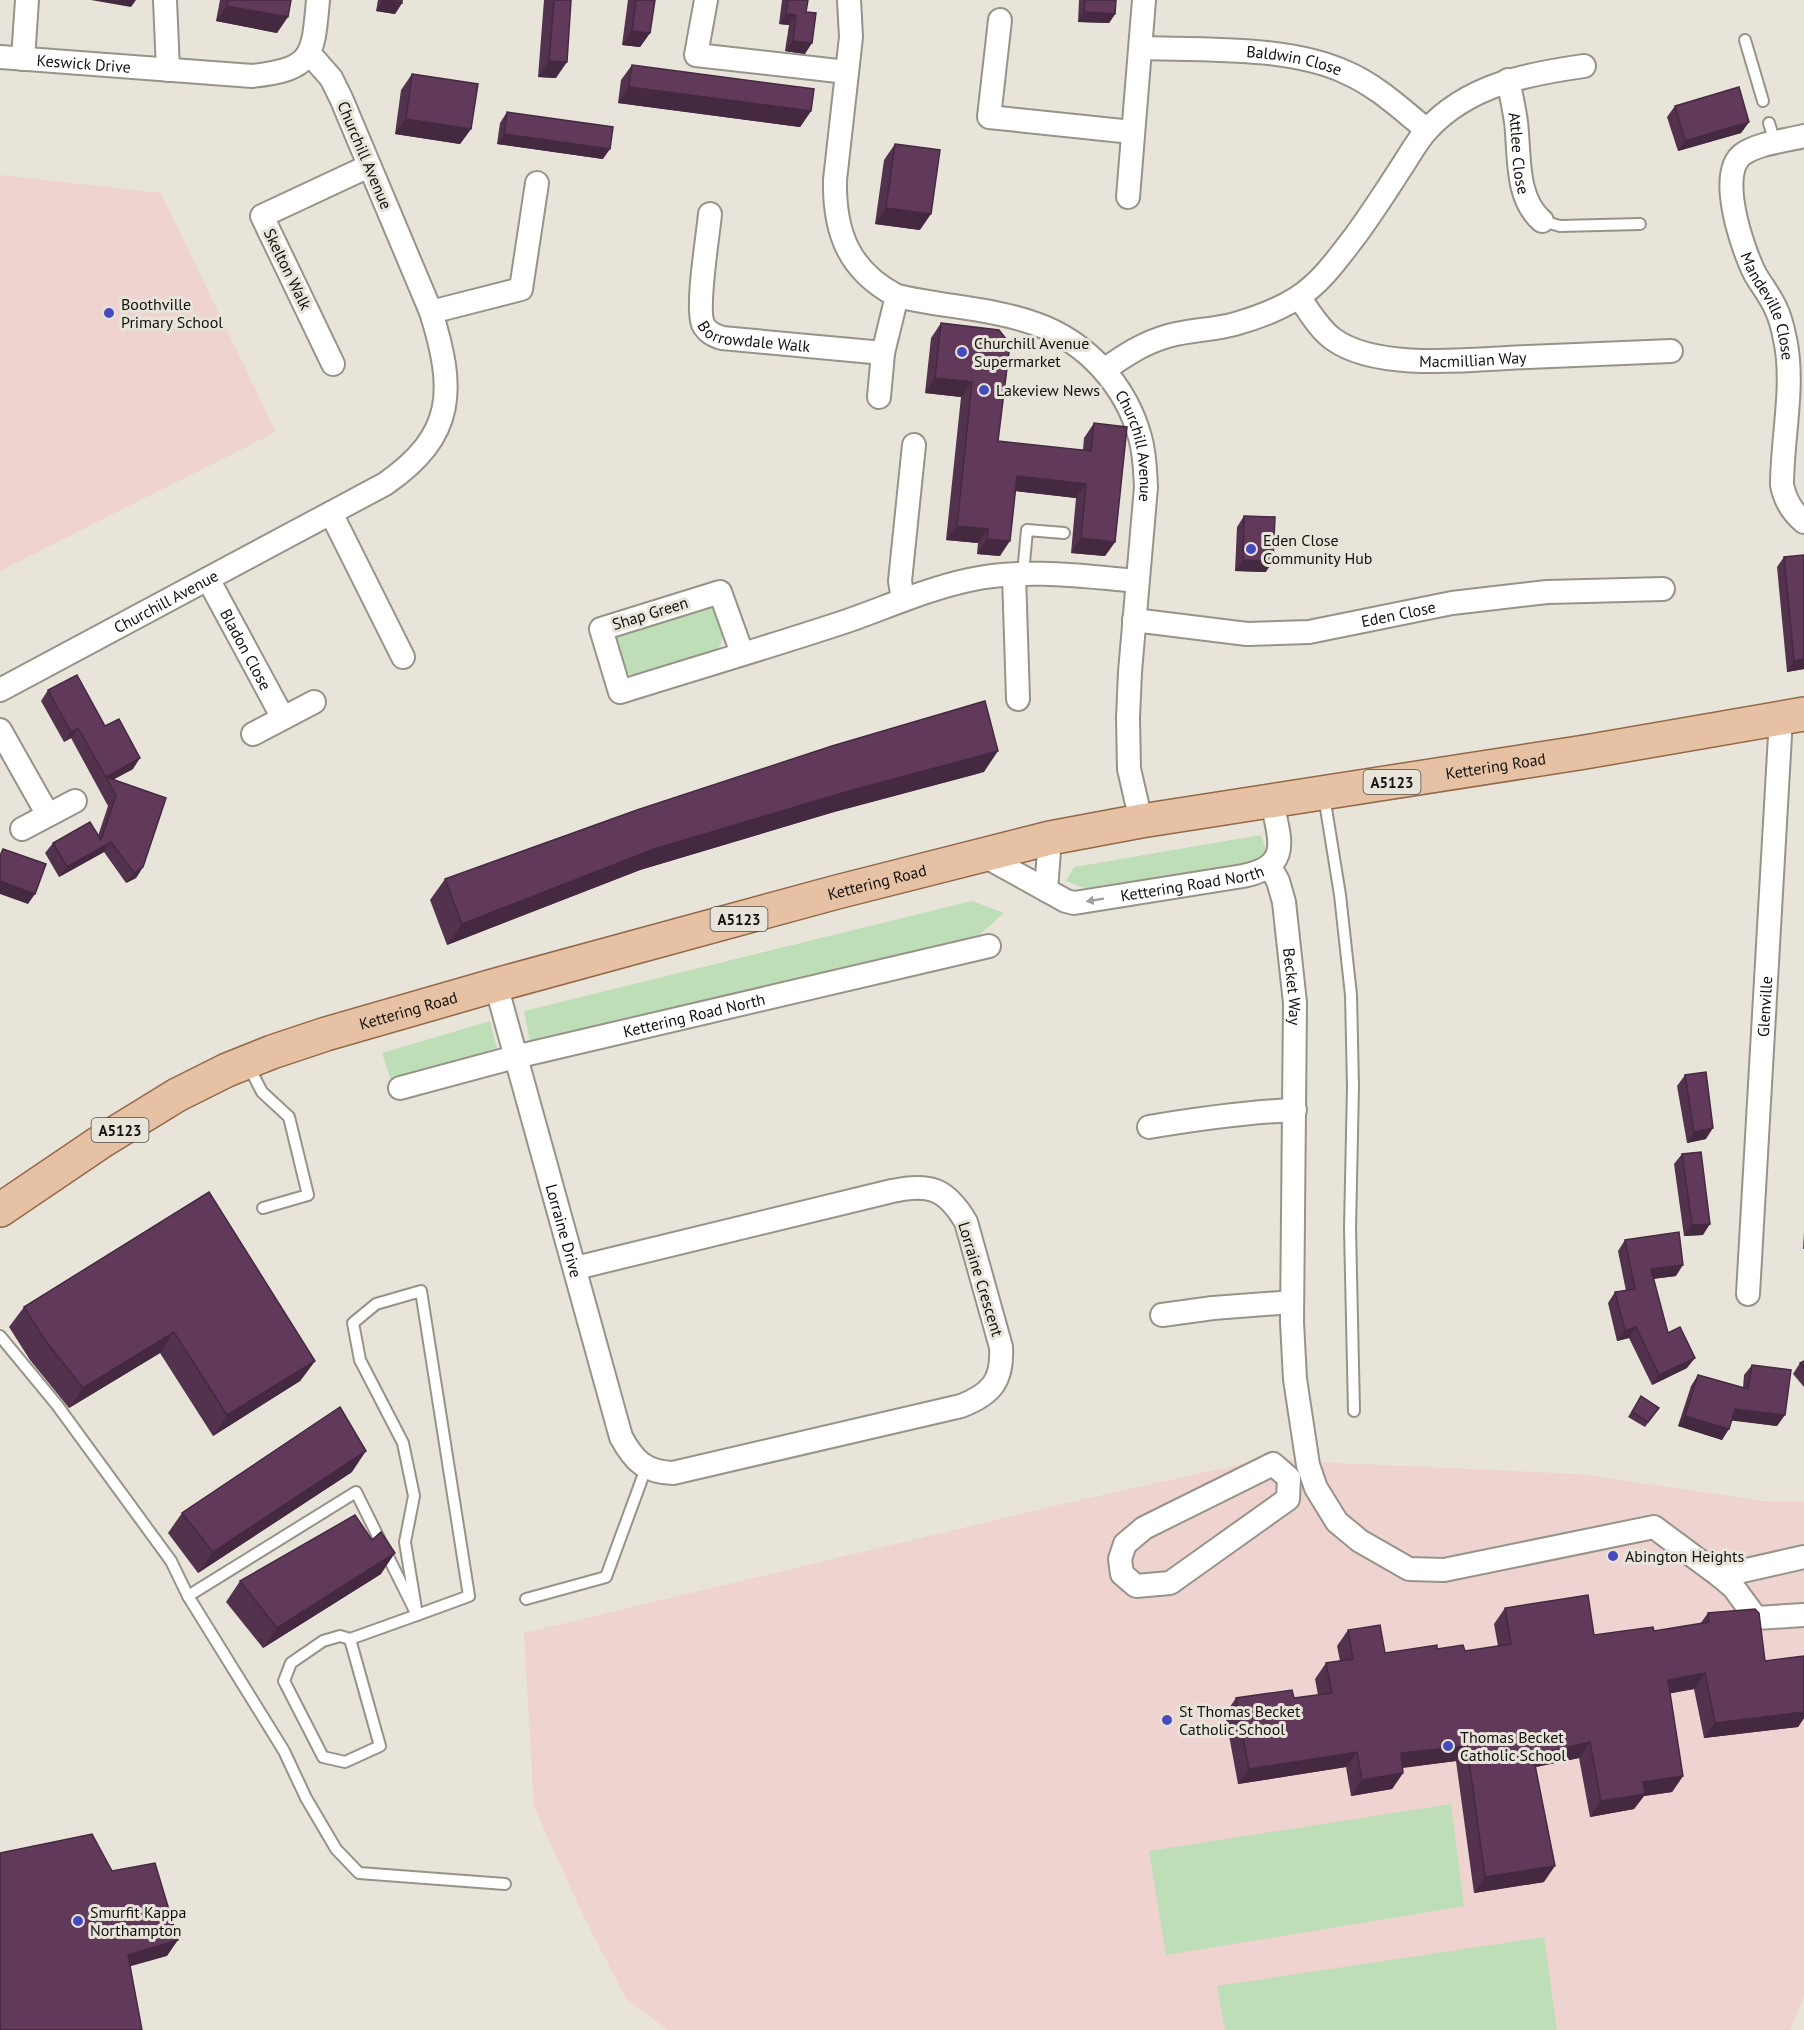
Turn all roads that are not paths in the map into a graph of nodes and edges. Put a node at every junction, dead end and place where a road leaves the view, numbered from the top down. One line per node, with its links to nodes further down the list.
1 (27, 0): 12 (street)
2 (165, 0): 14 (street)
3 (318, 0): 10 (street)
4 (706, 0): 15 (street)
5 (850, 0): 15 (street, Churchill Avenue)
6 (1144, 0): 9 (street)
7 (1000, 20): 19 (street)
8 (1745, 40): 17 (lane)
9 (1141, 48): 18 (street, Baldwin Close); 19 (street)
10 (309, 53): 14 (street, Keswick Drive); 21 (street, Churchill Avenue)
11 (0, 57): 12 (street, Keswick Drive)
12 (23, 58): 14 (street, Keswick Drive)
13 (1584, 66): 16 (street)
14 (168, 70)
15 (848, 72): 27 (street, Churchill Avenue)
16 (1508, 80): 18 (street); 25 (street, Attlee Close)
17 (1763, 101)
18 (1427, 130): 28 (street)
19 (1132, 132): 23 (street)
20 (1804, 136): 33 (street, Mandeville Close)
21 (369, 166): 29 (street, Churchill Avenue); 32 (street, Skelton Walk)
22 (537, 183): 29 (street)
23 (1128, 197)
24 (710, 214): 31 (street, Borrowdale Walk)
25 (1542, 221): 26 (lane)
26 (1640, 224)
27 (897, 296): 31 (street); 34 (street, Churchill Avenue)
28 (1299, 297): 30 (street, Macmillian Way); 34 (street)
29 (431, 312): 37 (street, Churchill Avenue)
30 (1671, 351)
31 (883, 353): 35 (street)
32 (333, 364)
33 (1796, 367): 38 (street, Mandeville Close)
34 (1104, 370): 42 (street, Churchill Avenue)
35 (879, 397)
36 (914, 445): 44 (street)
37 (331, 513): 41 (street, Churchill Avenue); 47 (street)
38 (1804, 522)
39 (1064, 533): 40 (lane)
40 (1018, 574): 42 (street, Shap Green); 44 (street, Shap Green); 49 (street)
41 (208, 579): 48 (street, Churchill Avenue); 52 (street, Bladon Close)
42 (1137, 581): 45 (street, Churchill Avenue)
43 (1663, 589): 45 (street, Eden Close)
44 (903, 600): 46 (street, Shap Green)
45 (1134, 620): 59 (street, Churchill Avenue)
46 (742, 653): 46 (street, Shap Green)
47 (403, 657)
48 (0, 690)
49 (1018, 699)
50 (314, 702): 52 (street)
51 (1793, 716): 55 (main road, Kettering Road / A5123); 75 (street, Glenville)
52 (284, 718): 54 (street)
53 (0, 730): 58 (street)
54 (253, 734)
55 (1323, 793): 57 (main road, Kettering Road / A5123); 79 (lane)
56 (75, 801): 58 (street)
57 (1272, 801): 59 (main road, Kettering Road / A5123); 63 (street, Kettering Road North)
58 (48, 815): 60 (street)
59 (1141, 821): 61 (main road, Kettering Road / A5123)
60 (22, 829)
61 (1050, 838): 62 (main road, Kettering Road / A5123); 64 (street)
62 (981, 854): 64 (street, Kettering Road North); 66 (main road, Kettering Road / A5123)
63 (1270, 867): 64 (street, Kettering Road North, one-way to 64); 70 (street, Becket Way)
64 (1046, 890)
65 (989, 946): 67 (street, Kettering Road North)
66 (496, 985): 67 (street, Lorraine Drive); 68 (main road, Kettering Road / A5123)
67 (515, 1058): 69 (street, Kettering Road North); 74 (street, Lorraine Drive)
68 (247, 1062): 72 (lane); 73 (main road, Kettering Road / A5123)
69 (400, 1088)
70 (1295, 1110): 71 (street); 76 (street, Becket Way)
71 (1149, 1127)
72 (263, 1208)
73 (0, 1210)
74 (576, 1268): 81 (street, Lorraine Drive); 81 (street, Lorraine Crescent)
75 (1748, 1294)
76 (1292, 1302): 77 (street); 80 (street, Becket Way)
77 (1162, 1315)
78 (0, 1336): 85 (lane)
79 (1353, 1411)
80 (1308, 1465): 82 (street); 84 (street, Becket Way)
81 (646, 1468): 86 (lane)
82 (1289, 1478): 82 (street)
83 (1804, 1557): 84 (street)
84 (1720, 1576): 88 (street, Becket Way)
85 (188, 1596): 87 (lane); 90 (lane)
86 (526, 1599)
87 (417, 1615): 87 (lane); 89 (lane)
88 (1804, 1615)
89 (350, 1639): 89 (lane)
90 (505, 1884)

